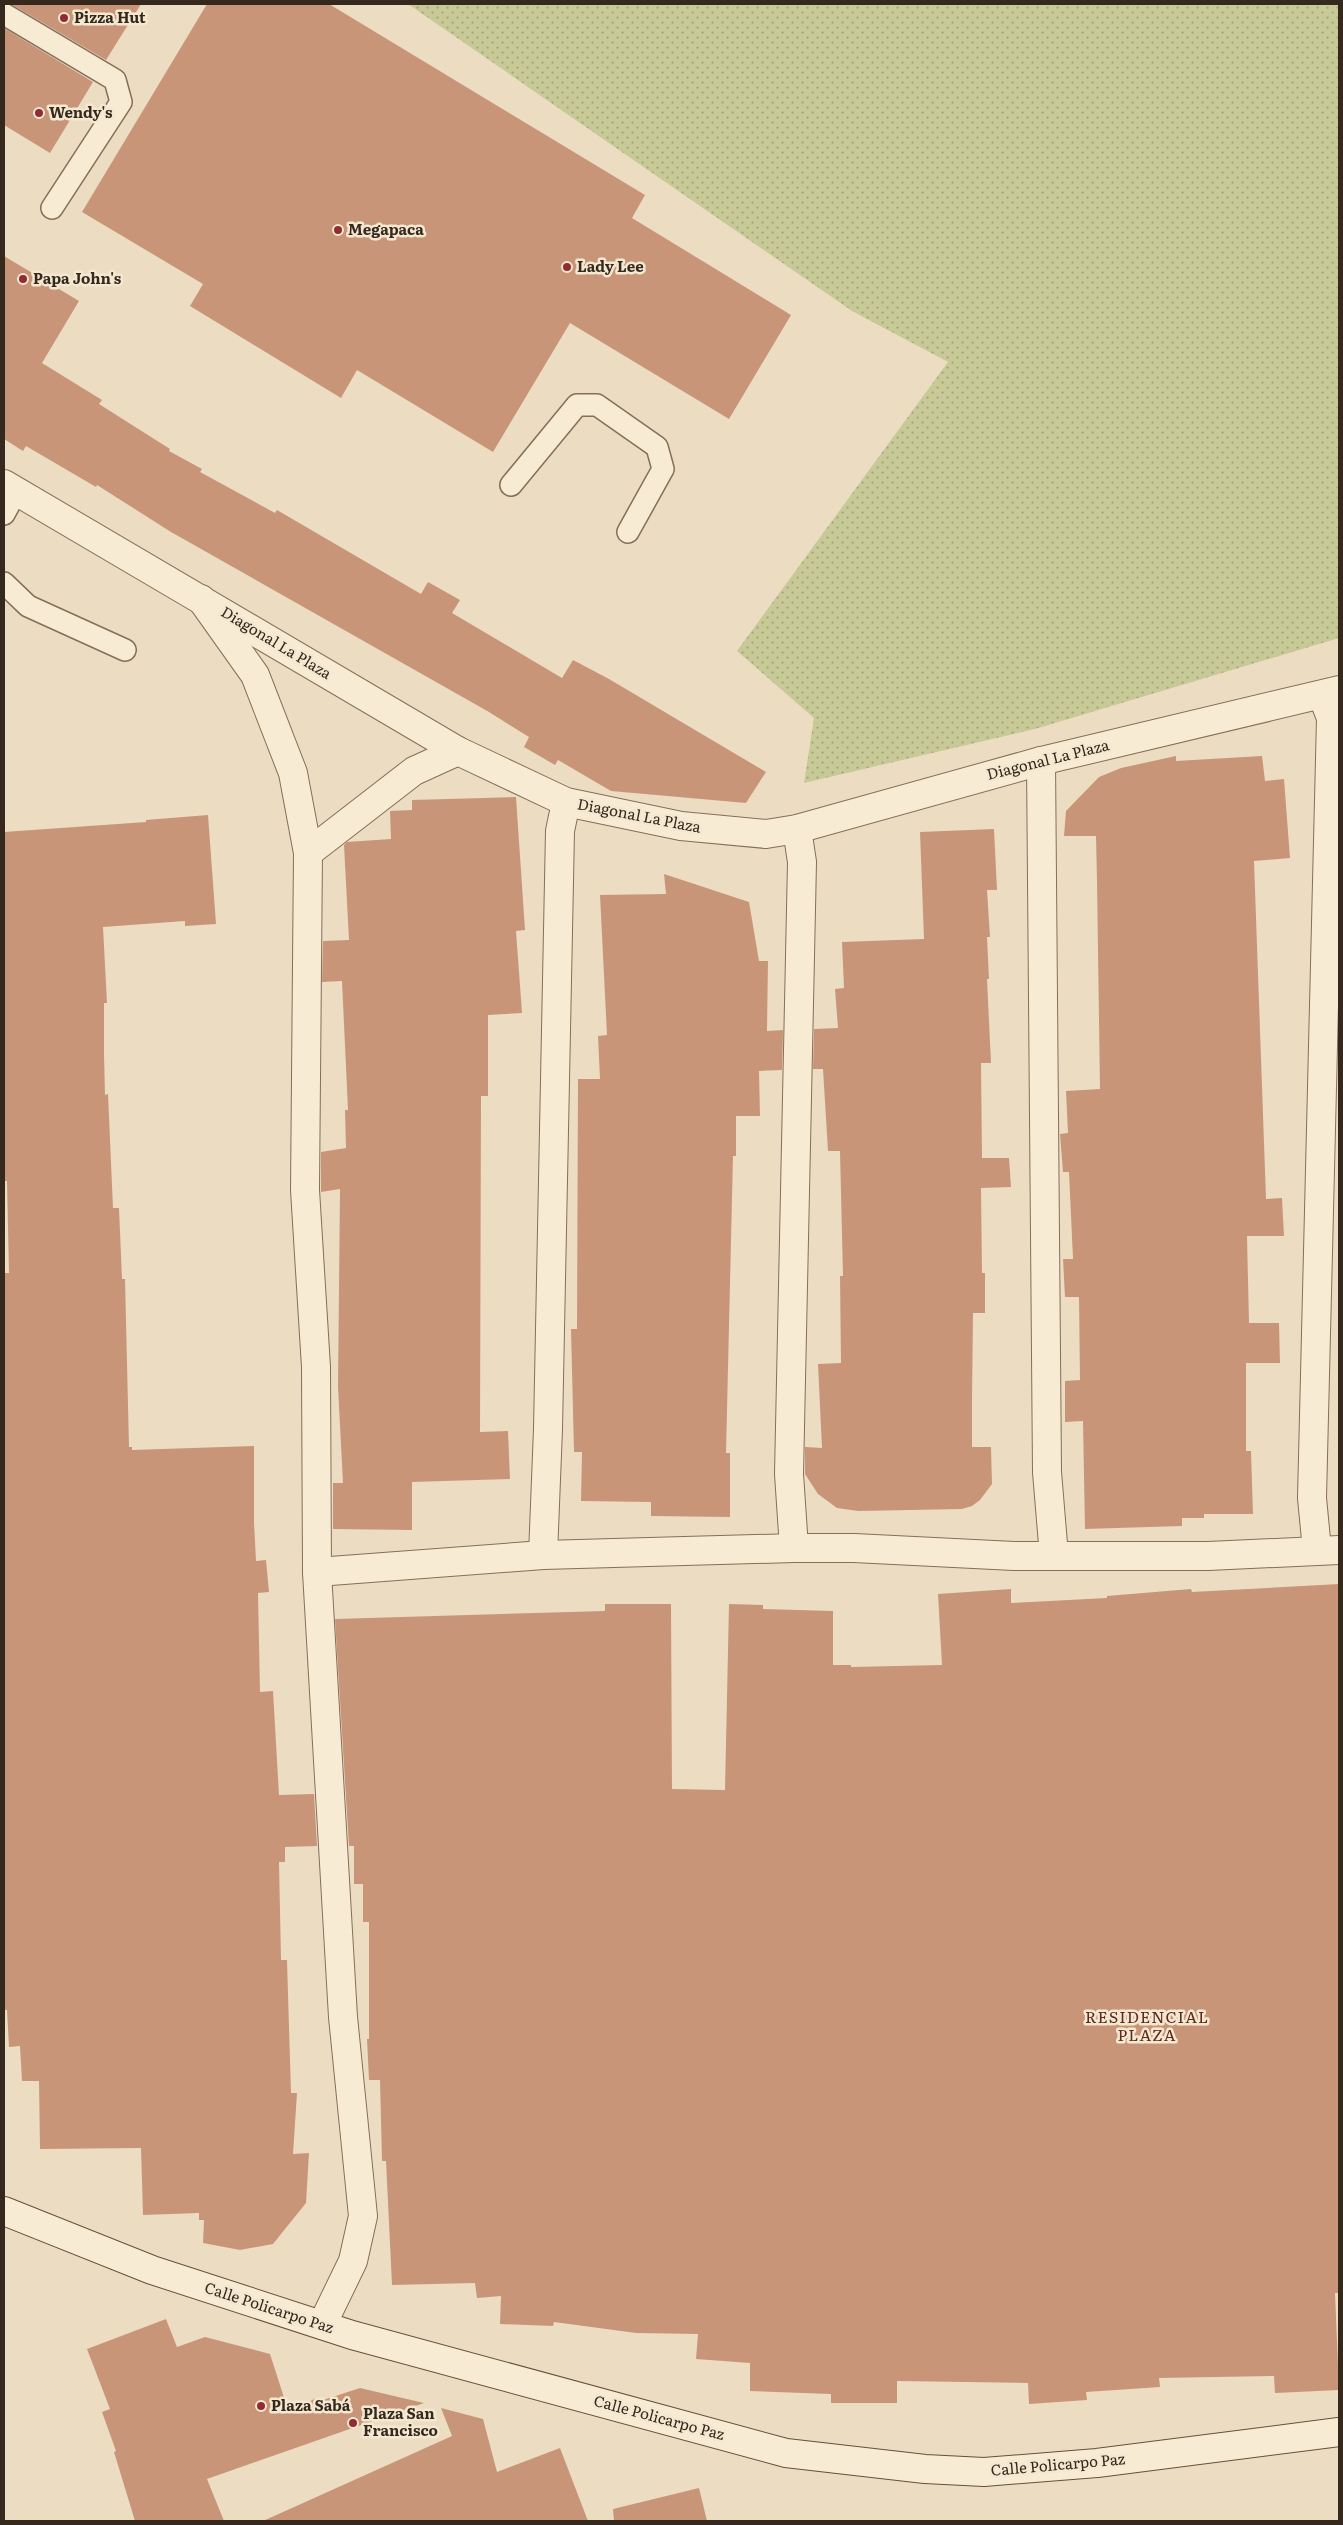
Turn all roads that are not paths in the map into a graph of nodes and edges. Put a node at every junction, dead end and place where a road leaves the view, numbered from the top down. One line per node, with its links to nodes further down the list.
1 (4, 14): 2 (lane)
2 (52, 208)
3 (512, 486): 5 (lane)
4 (8, 497): 7 (street, Diagonal La Plaza)
5 (628, 532)
6 (4, 583): 8 (lane)
7 (201, 599): 10 (street, Diagonal La Plaza); 14 (street)
8 (125, 650)
9 (1331, 692): 11 (street, Diagonal La Plaza); 16 (street)
10 (458, 751): 12 (street, Diagonal La Plaza); 14 (street)
11 (1040, 761): 13 (street, Diagonal La Plaza); 18 (street)
12 (566, 802): 13 (street, Diagonal La Plaza); 17 (street)
13 (797, 829): 15 (street)
14 (308, 853): 19 (street)
15 (794, 1548): 17 (street); 18 (street)
16 (1328, 1550): 18 (street)
17 (543, 1554): 19 (street)
18 (1054, 1556)
19 (317, 1572): 21 (street)
20 (4, 2211): 21 (street, Calle Policarpo Paz)
21 (322, 2325): 22 (street, Calle Policarpo Paz)
22 (1339, 2432)

